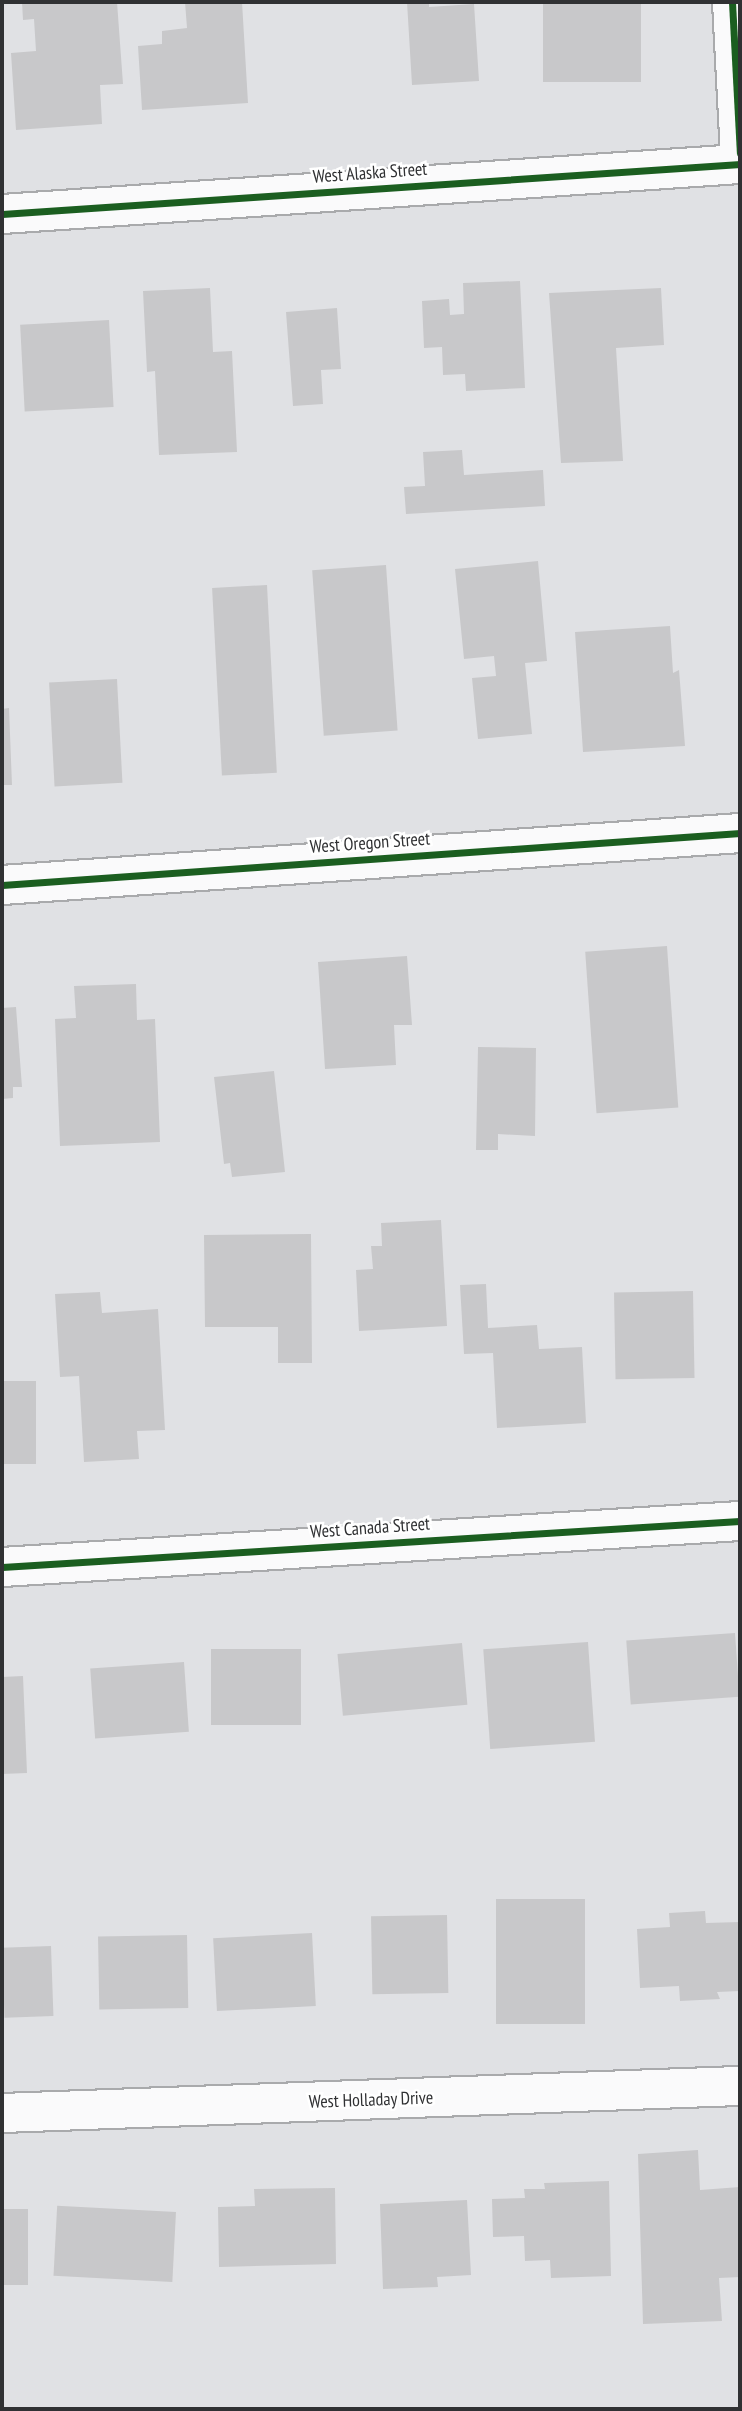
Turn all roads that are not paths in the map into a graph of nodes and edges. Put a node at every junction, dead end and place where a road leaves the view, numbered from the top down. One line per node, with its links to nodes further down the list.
1 (732, 2): 2 (street)
2 (740, 153)
3 (740, 164): 4 (street, West Alaska Street)
4 (2, 215)
5 (740, 833): 6 (street, West Oregon Street)
6 (2, 885)
7 (740, 1521): 8 (street, West Canada Street)
8 (2, 1567)
9 (740, 2086): 10 (street, West Holladay Drive)
10 (2, 2113)

